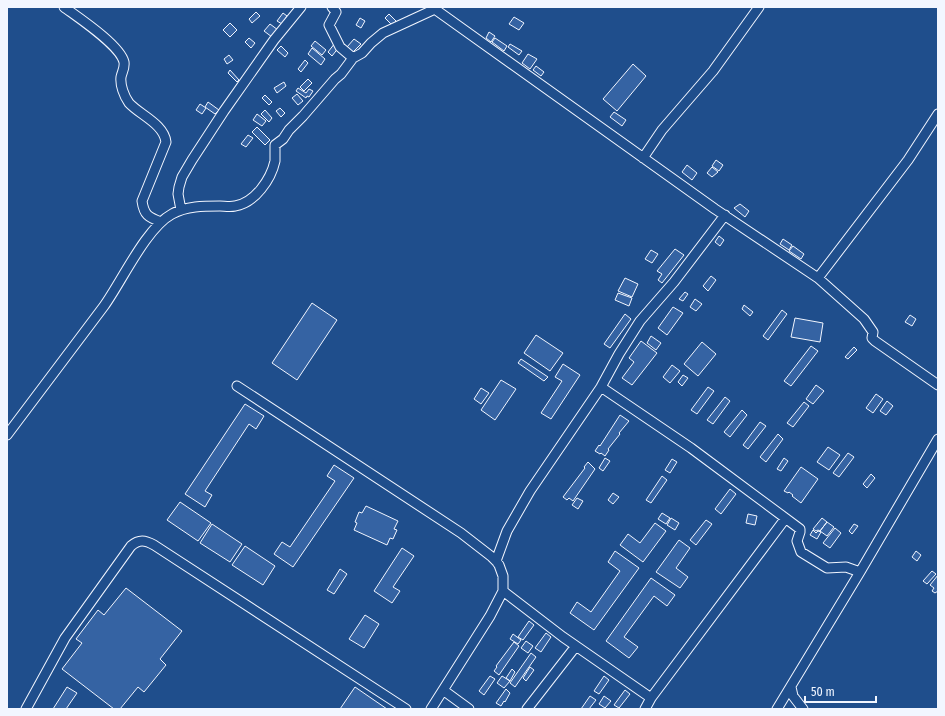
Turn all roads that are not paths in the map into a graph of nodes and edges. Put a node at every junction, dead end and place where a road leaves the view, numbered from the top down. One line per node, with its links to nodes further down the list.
1 (64, 7): 11 (street)
2 (300, 7): 9 (street)
3 (332, 7): 6 (street)
4 (759, 7): 8 (street)
5 (434, 8): 6 (street); 8 (street)
6 (353, 58): 9 (street)
7 (938, 114): 12 (street)
8 (643, 158): 10 (street)
9 (182, 210): 11 (street)
10 (725, 215): 12 (street); 15 (street)
11 (161, 222): 16 (street)
12 (818, 278): 13 (street)
13 (938, 385)
14 (238, 386): 19 (street)
15 (601, 387): 18 (street); 19 (street)
16 (7, 435)
17 (938, 439): 20 (street)
18 (785, 519): 20 (street); 25 (street)
19 (496, 561): 21 (street)
20 (860, 572): 23 (street)
21 (503, 591): 22 (street); 24 (street)
22 (576, 646): 25 (street); 30 (street)
23 (791, 687): 32 (street); 33 (street)
24 (443, 690): 28 (street); 29 (street)
25 (651, 698): 31 (street)
26 (26, 709): 27 (street)
27 (406, 709)
28 (431, 709)
29 (469, 709)
30 (528, 709)
31 (644, 709)
32 (777, 709)
33 (803, 709)

